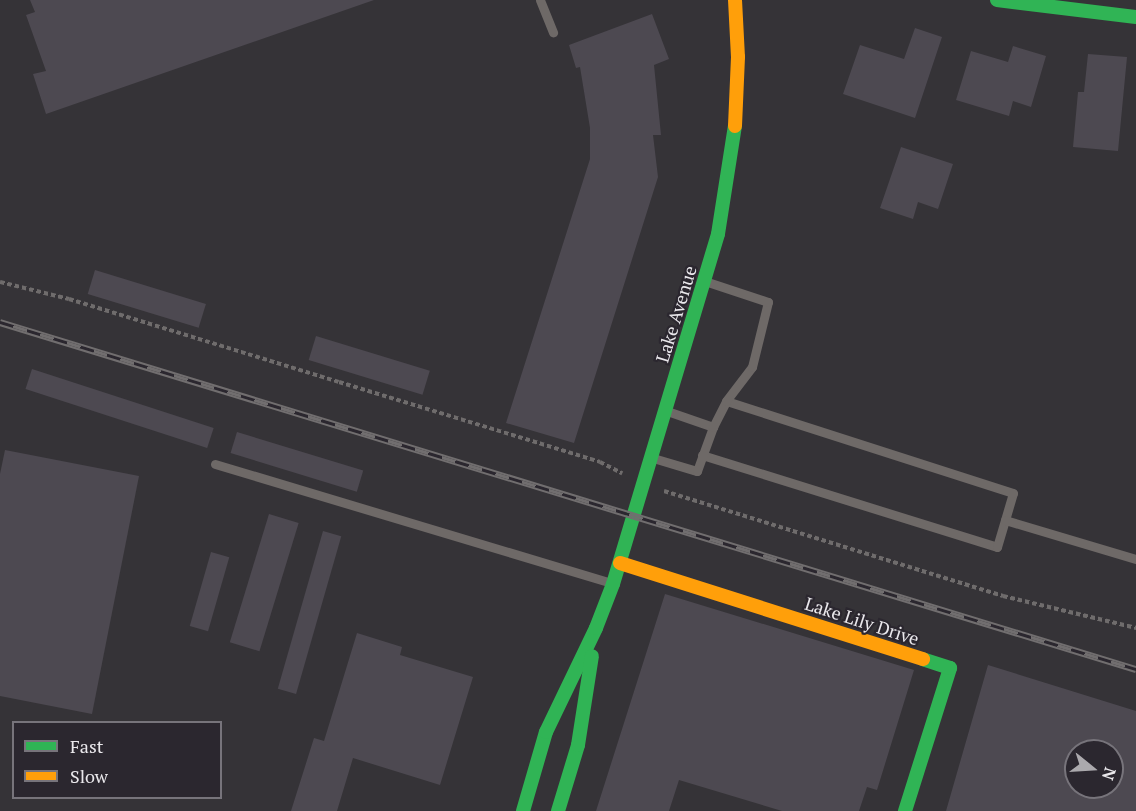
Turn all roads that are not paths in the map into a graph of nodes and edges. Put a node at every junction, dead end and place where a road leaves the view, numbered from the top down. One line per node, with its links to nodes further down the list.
1 (540, 0): 5 (lane)
2 (735, 0): 6 (main road, Lake Avenue)
3 (997, 0): 4 (main road)
4 (1136, 17)
5 (553, 33)
6 (705, 281): 7 (lane); 8 (main road, Lake Avenue)
7 (726, 402): 9 (lane); 13 (lane)
8 (666, 411): 9 (lane); 11 (main road, Lake Avenue)
9 (713, 427): 10 (lane)
10 (702, 455): 11 (lane); 13 (lane)
11 (652, 458): 15 (main road, Lake Avenue)
12 (215, 464): 16 (lane)
13 (1005, 520): 14 (lane)
14 (1136, 559)
15 (620, 563): 16 (main road, Lake Avenue); 20 (main road, Lake Lily Drive)
16 (614, 584): 17 (main road, Lake Avenue)
17 (596, 628): 18 (main road, Lake Avenue); 19 (main road, Lake Avenue)
18 (523, 811)
19 (558, 811)
20 (906, 811)

